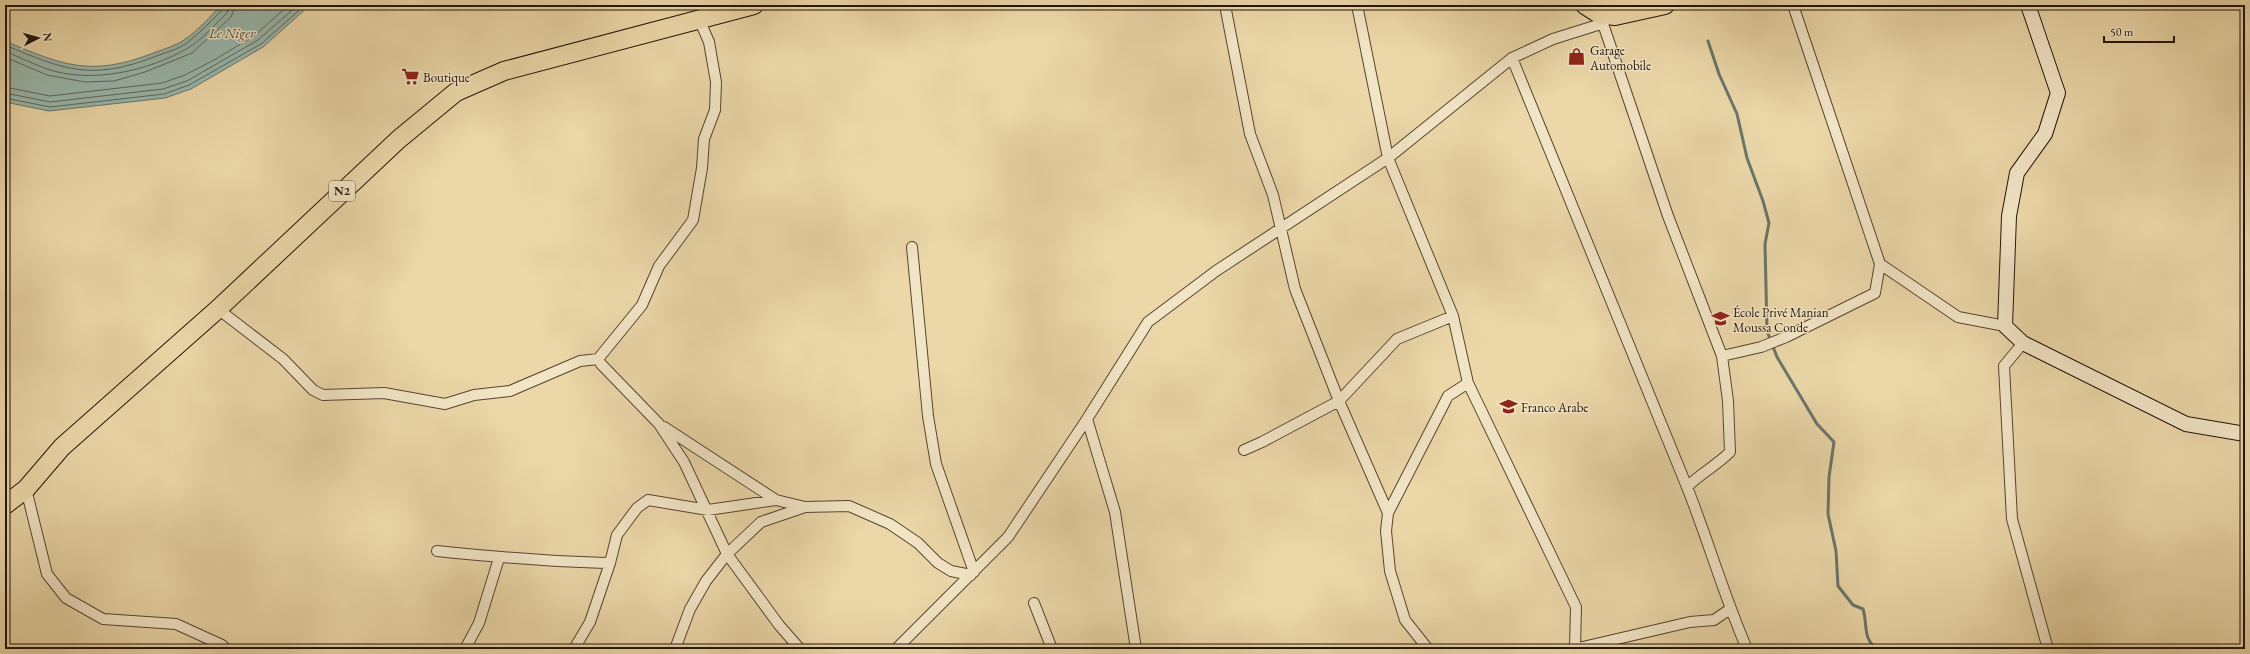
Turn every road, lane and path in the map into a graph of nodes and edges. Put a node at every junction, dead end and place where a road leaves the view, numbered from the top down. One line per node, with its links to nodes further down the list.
1 (754, 5): 8 (highway, N2)
2 (1225, 5): 11 (street)
3 (1357, 5): 10 (street)
4 (1665, 5): 7 (highway)
5 (1793, 5): 13 (street)
6 (2028, 5): 16 (street)
7 (1597, 12): 9 (street); 18 (street)
8 (698, 19): 14 (highway, N2); 19 (street)
9 (1512, 58): 10 (street); 26 (street)
10 (1388, 158): 11 (street); 15 (street)
11 (1280, 230): 21 (street); 22 (street)
12 (912, 247): 37 (street)
13 (1880, 264): 16 (street); 18 (street)
14 (218, 309): 19 (street); 27 (highway, N2)
15 (1453, 316): 20 (street); 21 (street)
16 (2005, 326): 17 (street)
17 (2023, 343): 24 (street); 51 (street)
18 (1722, 356): 26 (street)
19 (598, 359): 23 (street)
20 (1468, 383): 32 (street); 40 (street)
21 (1339, 401): 25 (street); 32 (street)
22 (1087, 419): 37 (street); 48 (street)
23 (659, 424): 28 (street); 31 (street)
24 (2245, 434)
25 (1244, 450)
26 (1687, 487): 39 (street)
27 (26, 489): 29 (highway, N2); 41 (street)
28 (776, 500): 30 (street); 31 (street)
29 (5, 505)
30 (805, 507): 34 (street); 37 (street)
31 (708, 510): 34 (street); 36 (street)
32 (1388, 513): 49 (street)
33 (437, 551): 35 (street)
34 (727, 554): 44 (street); 45 (street)
35 (499, 558): 36 (street); 42 (street)
36 (610, 563): 43 (street)
37 (973, 573): 46 (street)
38 (1034, 603): 47 (street)
39 (1730, 609): 40 (street); 50 (street)
40 (1574, 648)
41 (226, 649)
42 (465, 649)
43 (574, 649)
44 (675, 649)
45 (800, 649)
46 (896, 649)
47 (1052, 649)
48 (1136, 649)
49 (1428, 649)
50 (1747, 649)
51 (2048, 649)

